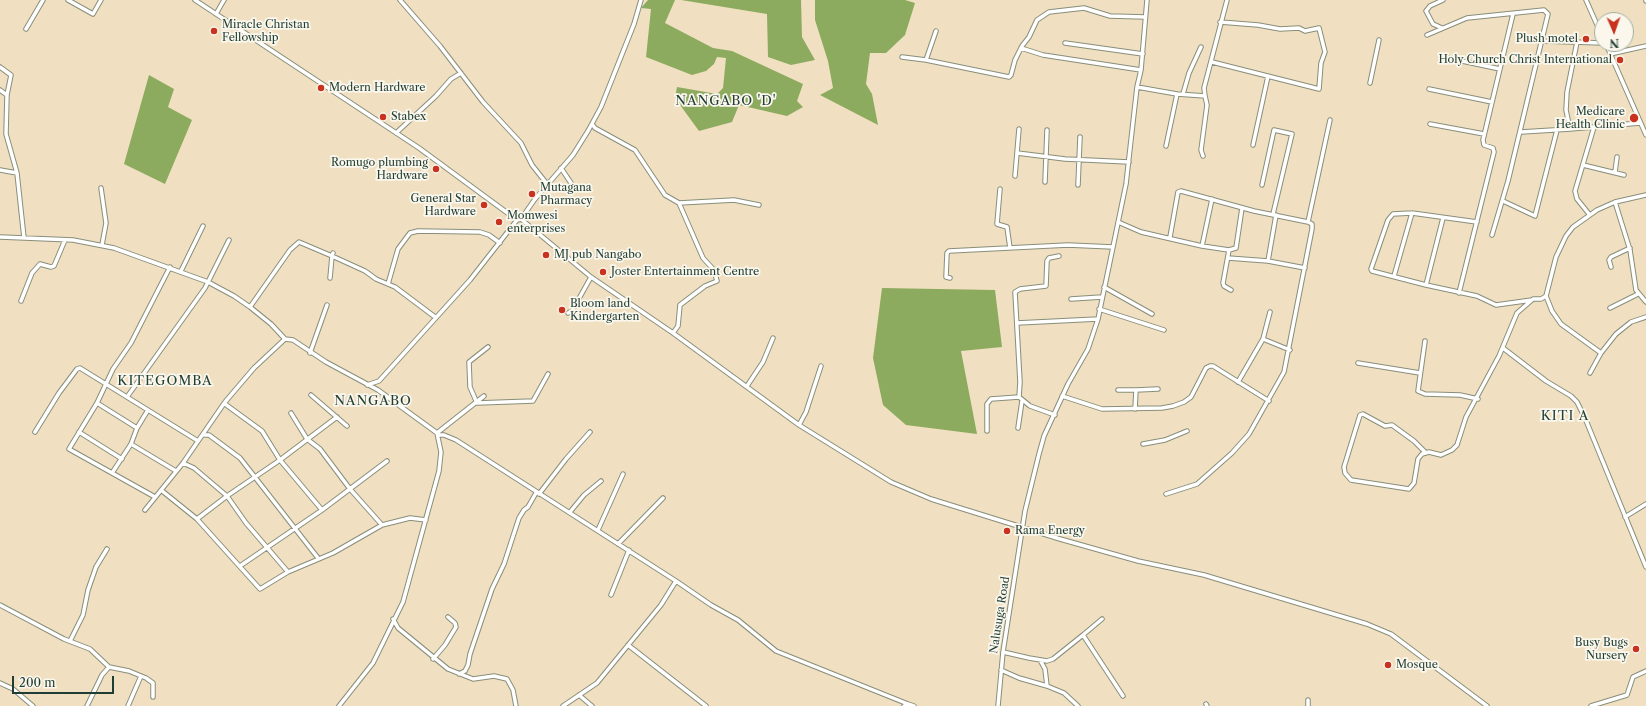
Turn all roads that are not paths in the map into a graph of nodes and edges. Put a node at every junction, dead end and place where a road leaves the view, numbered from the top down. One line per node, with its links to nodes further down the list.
1 (43, 0): 17 (street)
2 (68, 0): 3 (street)
3 (101, 0)
4 (195, 0): 12 (street)
5 (224, 0): 12 (street)
6 (400, 0): 38 (street)
7 (640, 0): 51 (street)
8 (1146, 0): 14 (street, Nalusuga Road)
9 (1227, 0): 16 (street)
10 (1443, 0): 18 (street)
11 (1586, 0): 15 (street)
12 (216, 14): 59 (street)
13 (1513, 14): 18 (street); 22 (street); 36 (street)
14 (1145, 16): 28 (street); 29 (street, Nalusuga Road)
15 (1594, 18)
16 (1220, 22): 34 (street); 39 (street)
17 (26, 29)
18 (1443, 29): 20 (street)
19 (936, 31): 33 (street)
20 (1427, 35)
21 (1379, 40): 40 (street)
22 (1543, 41): 23 (street); 58 (street)
23 (1577, 42): 25 (street); 55 (street)
24 (1065, 43): 29 (street)
25 (1594, 43)
26 (1201, 46): 45 (street)
27 (1646, 46): 30 (street)
28 (1021, 48): 33 (street); 37 (street)
29 (1143, 54): 37 (street, Nalusuga Road)
30 (1610, 54): 50 (street)
31 (902, 57): 33 (street)
32 (1443, 57): 36 (street)
33 (926, 60)
34 (1212, 62): 39 (street); 47 (street)
35 (0, 67): 46 (street)
36 (1500, 69): 48 (street)
37 (1141, 70): 41 (street, Nalusuga Road)
38 (460, 72): 59 (street); 80 (street)
39 (1268, 76): 63 (street)
40 (1370, 83)
41 (1137, 87): 44 (street); 70 (street, Nalusuga Road)
42 (1429, 89): 48 (street)
43 (0, 90): 46 (street)
44 (1177, 94): 45 (street); 64 (street)
45 (1183, 94): 47 (street)
46 (7, 95): 75 (street)
47 (1206, 96): 66 (street)
48 (1492, 102): 60 (street)
49 (1330, 120): 98 (street)
50 (1640, 122): 53 (street); 61 (street)
51 (592, 124): 72 (street); 89 (street)
52 (1430, 124): 60 (street)
53 (1594, 127): 55 (street); 71 (street)
54 (1019, 129): 65 (street)
55 (1570, 129): 57 (street)
56 (1047, 130): 67 (street)
57 (1557, 130): 58 (street); 87 (street)
58 (1521, 132): 87 (street)
59 (396, 134): 96 (street)
60 (1484, 134): 99 (street)
61 (1646, 134)
62 (1080, 137): 69 (street)
63 (1253, 145)
64 (1166, 146)
65 (1017, 153): 67 (street); 77 (street)
66 (1203, 156)
67 (1046, 157): 69 (street); 78 (street)
68 (1617, 157): 74 (street)
69 (1079, 159): 70 (street); 81 (street)
70 (1129, 162): 97 (street, Nalusuga Road)
71 (1583, 165): 74 (street); 93 (street)
72 (561, 168): 79 (street); 80 (street)
73 (0, 170): 75 (street)
74 (1615, 172): 76 (street)
75 (17, 173): 104 (street)
76 (1624, 175)
77 (1015, 176)
78 (1045, 182)
79 (571, 183)
80 (547, 184): 96 (street)
81 (1078, 185)
82 (1262, 185): 94 (street)
83 (101, 188): 108 (street)
84 (1000, 189): 111 (street)
85 (1646, 195): 88 (street)
86 (1212, 199): 91 (street); 103 (street); 110 (street)
87 (1503, 200): 101 (street)
88 (1614, 202): 93 (street); 112 (street)
89 (679, 203): 90 (street); 151 (street)
90 (759, 205)
91 (1242, 208): 94 (street); 113 (street)
92 (1412, 213): 95 (street); 123 (street); 123 (street)
93 (1589, 214): 133 (street)
94 (1275, 215): 98 (street); 117 (street)
95 (1443, 218): 99 (street); 128 (street)
96 (519, 219): 107 (street); 122 (street)
97 (1118, 222): 103 (street); 109 (street, Nalusuga Road)
98 (1308, 222): 120 (street)
99 (1477, 222): 131 (street)
100 (203, 226): 121 (street)
101 (1492, 235)
102 (0, 237): 104 (street)
103 (1170, 237): 110 (street)
104 (24, 238): 105 (street)
105 (65, 240): 108 (street); 137 (street)
106 (229, 240): 126 (street)
107 (500, 243): 127 (street); 146 (street)
108 (102, 245): 118 (street)
109 (1114, 246): 111 (street); 129 (street, Nalusuga Road)
110 (1202, 246): 113 (street)
111 (1010, 248): 124 (street)
112 (1630, 248): 119 (street); 132 (street)
113 (1229, 250): 116 (street)
114 (333, 255): 125 (street); 127 (street); 140 (street)
115 (1059, 256): 149 (street)
116 (1228, 258): 117 (street); 130 (street)
117 (1268, 262): 120 (street)
118 (170, 267): 121 (street); 168 (street)
119 (1611, 267)
120 (1305, 268): 158 (street)
121 (181, 271): 126 (street)
122 (591, 276): 144 (street); 151 (street)
123 (1394, 276): 128 (street)
124 (941, 277)
125 (330, 278)
126 (208, 282): 140 (street); 178 (street)
127 (388, 284): 146 (street)
128 (1426, 285): 131 (street)
129 (1104, 287): 134 (street, Nalusuga Road); 145 (street)
130 (1231, 290)
131 (1459, 293): 135 (street)
132 (1638, 294): 138 (street); 141 (street)
133 (1546, 296): 135 (street); 160 (street)
134 (1102, 297): 136 (street); 142 (street, Nalusuga Road)
135 (1534, 299): 157 (street)
136 (1071, 300)
137 (21, 301)
138 (1646, 302)
139 (327, 305): 159 (street)
140 (250, 307): 153 (street)
141 (1610, 308)
142 (1099, 309): 148 (street, Nalusuga Road); 150 (street)
143 (1270, 312): 154 (street)
144 (568, 313)
145 (1152, 314)
146 (435, 317): 166 (street)
147 (1646, 317): 160 (street)
148 (1098, 319): 149 (street); 177 (street, Nalusuga Road)
149 (1017, 323): 179 (street)
150 (1164, 330)
151 (673, 333): 170 (street)
152 (773, 338): 170 (street)
153 (285, 339): 159 (street); 186 (street)
154 (1263, 339): 158 (street); 167 (street)
155 (1425, 341): 163 (street)
156 (488, 347): 185 (street)
157 (1503, 348): 181 (street); 228 (street)
158 (1290, 350): 183 (street)
159 (310, 353): 169 (street)
160 (1601, 353): 164 (street)
161 (1358, 363): 163 (street)
162 (821, 366): 192 (street)
163 (1420, 373): 181 (street)
164 (1590, 373)
165 (548, 374): 185 (street)
166 (379, 381): 169 (street); 172 (street)
167 (1238, 382): 183 (street); 187 (street)
168 (106, 384): 178 (street); 184 (street); 198 (street)
169 (366, 385): 172 (street)
170 (747, 386): 192 (street)
171 (1158, 389): 174 (street)
172 (378, 390): 201 (street)
173 (1118, 390): 174 (street)
174 (1136, 390): 187 (street)
175 (311, 395): 191 (street)
176 (484, 396): 185 (street)
177 (1062, 396): 187 (street); 190 (street, Nalusuga Road)
178 (127, 397): 188 (street)
179 (1019, 397): 182 (street); 196 (street)
180 (1272, 397): 183 (street)
181 (1478, 399): 207 (street)
182 (1022, 401): 190 (street); 195 (street)
183 (1268, 402): 220 (street)
184 (97, 403): 194 (street); 199 (street)
185 (477, 403): 201 (street)
186 (225, 404): 202 (street); 209 (street)
187 (1135, 409)
188 (148, 410): 194 (street); 204 (street)
189 (291, 413): 203 (street)
190 (1055, 415): 232 (street, Nalusuga Road)
191 (337, 417): 193 (street); 203 (street)
192 (799, 425): 232 (street)
193 (347, 426)
194 (138, 428): 205 (street)
195 (1018, 428)
196 (987, 431)
197 (1188, 431): 206 (street)
198 (35, 432)
199 (79, 432): 208 (street); 213 (street)
200 (590, 432): 219 (street)
201 (438, 434): 219 (street); 230 (street)
202 (203, 435): 204 (street); 215 (street)
203 (307, 439): 209 (street); 217 (street)
204 (198, 441): 211 (street)
205 (131, 444): 208 (street); 212 (street)
206 (1143, 444)
207 (1426, 453): 207 (street)
208 (122, 459): 213 (street)
209 (280, 460): 215 (street); 226 (street)
210 (387, 460): 217 (street)
211 (183, 463): 212 (street); 221 (street)
212 (176, 471): 218 (street)
213 (112, 473): 222 (street)
214 (623, 474): 234 (street)
215 (256, 477): 221 (street); 233 (street)
216 (602, 481): 227 (street)
217 (350, 489): 226 (street); 231 (street)
218 (161, 490): 222 (street); 229 (street)
219 (538, 494): 227 (street); 258 (street)
220 (1166, 494)
221 (227, 496): 229 (street); 236 (street)
222 (155, 497): 225 (street)
223 (663, 498): 235 (street)
224 (1646, 504): 228 (street)
225 (145, 510)
226 (322, 510): 233 (street)
227 (570, 512): 234 (street)
228 (1625, 517): 241 (street)
229 (198, 519): 240 (street)
230 (426, 520): 231 (street); 247 (street)
231 (382, 525): 239 (street)
232 (1023, 528): 252 (street, Nalusuga Road); 279 (street)
233 (294, 529): 236 (street); 239 (street)
234 (598, 530): 235 (street)
235 (618, 544): 238 (street)
236 (267, 548): 240 (street); 242 (street)
237 (107, 550): 250 (street)
238 (630, 550): 243 (street); 244 (street)
239 (318, 558): 242 (street)
240 (240, 566): 242 (street)
241 (1646, 567)
242 (288, 572)
243 (676, 582): 251 (street); 266 (street)
244 (611, 595)
245 (0, 605): 250 (street)
246 (448, 617): 253 (street)
247 (393, 619): 253 (street); 270 (street)
248 (1102, 619): 249 (street)
249 (1083, 635): 254 (street); 263 (street)
250 (70, 641): 255 (street)
251 (628, 645): 262 (street); 274 (street)
252 (1003, 652): 254 (street); 256 (street, Nalusuga Road)
253 (433, 659): 258 (street)
254 (1040, 660): 261 (street)
255 (109, 668): 259 (street); 268 (street)
256 (1001, 670): 261 (street); 276 (street, Nalusuga Road)
257 (1646, 671): 280 (street)
258 (459, 674): 271 (street)
259 (141, 676): 264 (street); 269 (street)
260 (0, 683): 267 (street)
261 (1047, 686): 277 (street)
262 (579, 695): 272 (street); 273 (street)
263 (1123, 696)
264 (153, 697)
265 (1308, 700): 278 (street)
266 (906, 705): 275 (street)
267 (33, 706)
268 (87, 706)
269 (128, 706)
270 (339, 706)
271 (516, 706)
272 (563, 706)
273 (592, 706)
274 (706, 706)
275 (914, 706)
276 (998, 706)
277 (1078, 706)
278 (1308, 706)
279 (1487, 706)
280 (1591, 706)

